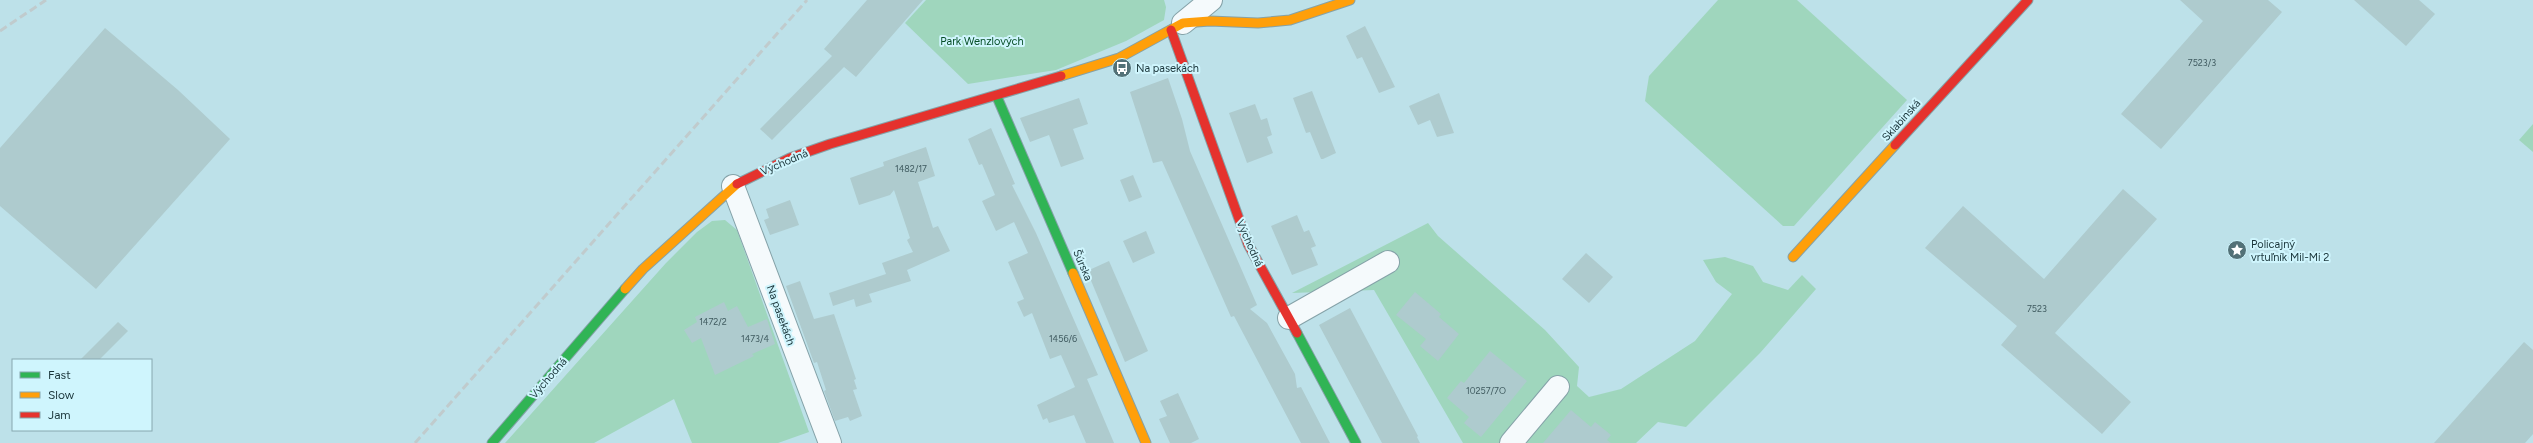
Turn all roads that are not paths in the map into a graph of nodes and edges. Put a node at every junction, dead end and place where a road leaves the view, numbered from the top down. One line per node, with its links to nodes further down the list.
1 (1211, 0): 4 (street)
2 (1350, 0): 4 (street, Východná)
3 (2028, 0): 7 (street, Sklabinská)
4 (1177, 27): 5 (street, Východná); 9 (street, Východná)
5 (996, 97): 6 (street, Východná); 13 (street, Šúrska)
6 (733, 186): 11 (street, Na pasekách); 12 (street, Východná)
7 (1793, 257)
8 (1388, 262): 9 (street)
9 (1288, 318): 14 (street, Východná)
10 (1558, 386): 15 (street)
11 (829, 440)
12 (492, 443)
13 (1146, 443)
14 (1356, 443)
15 (1511, 443)

